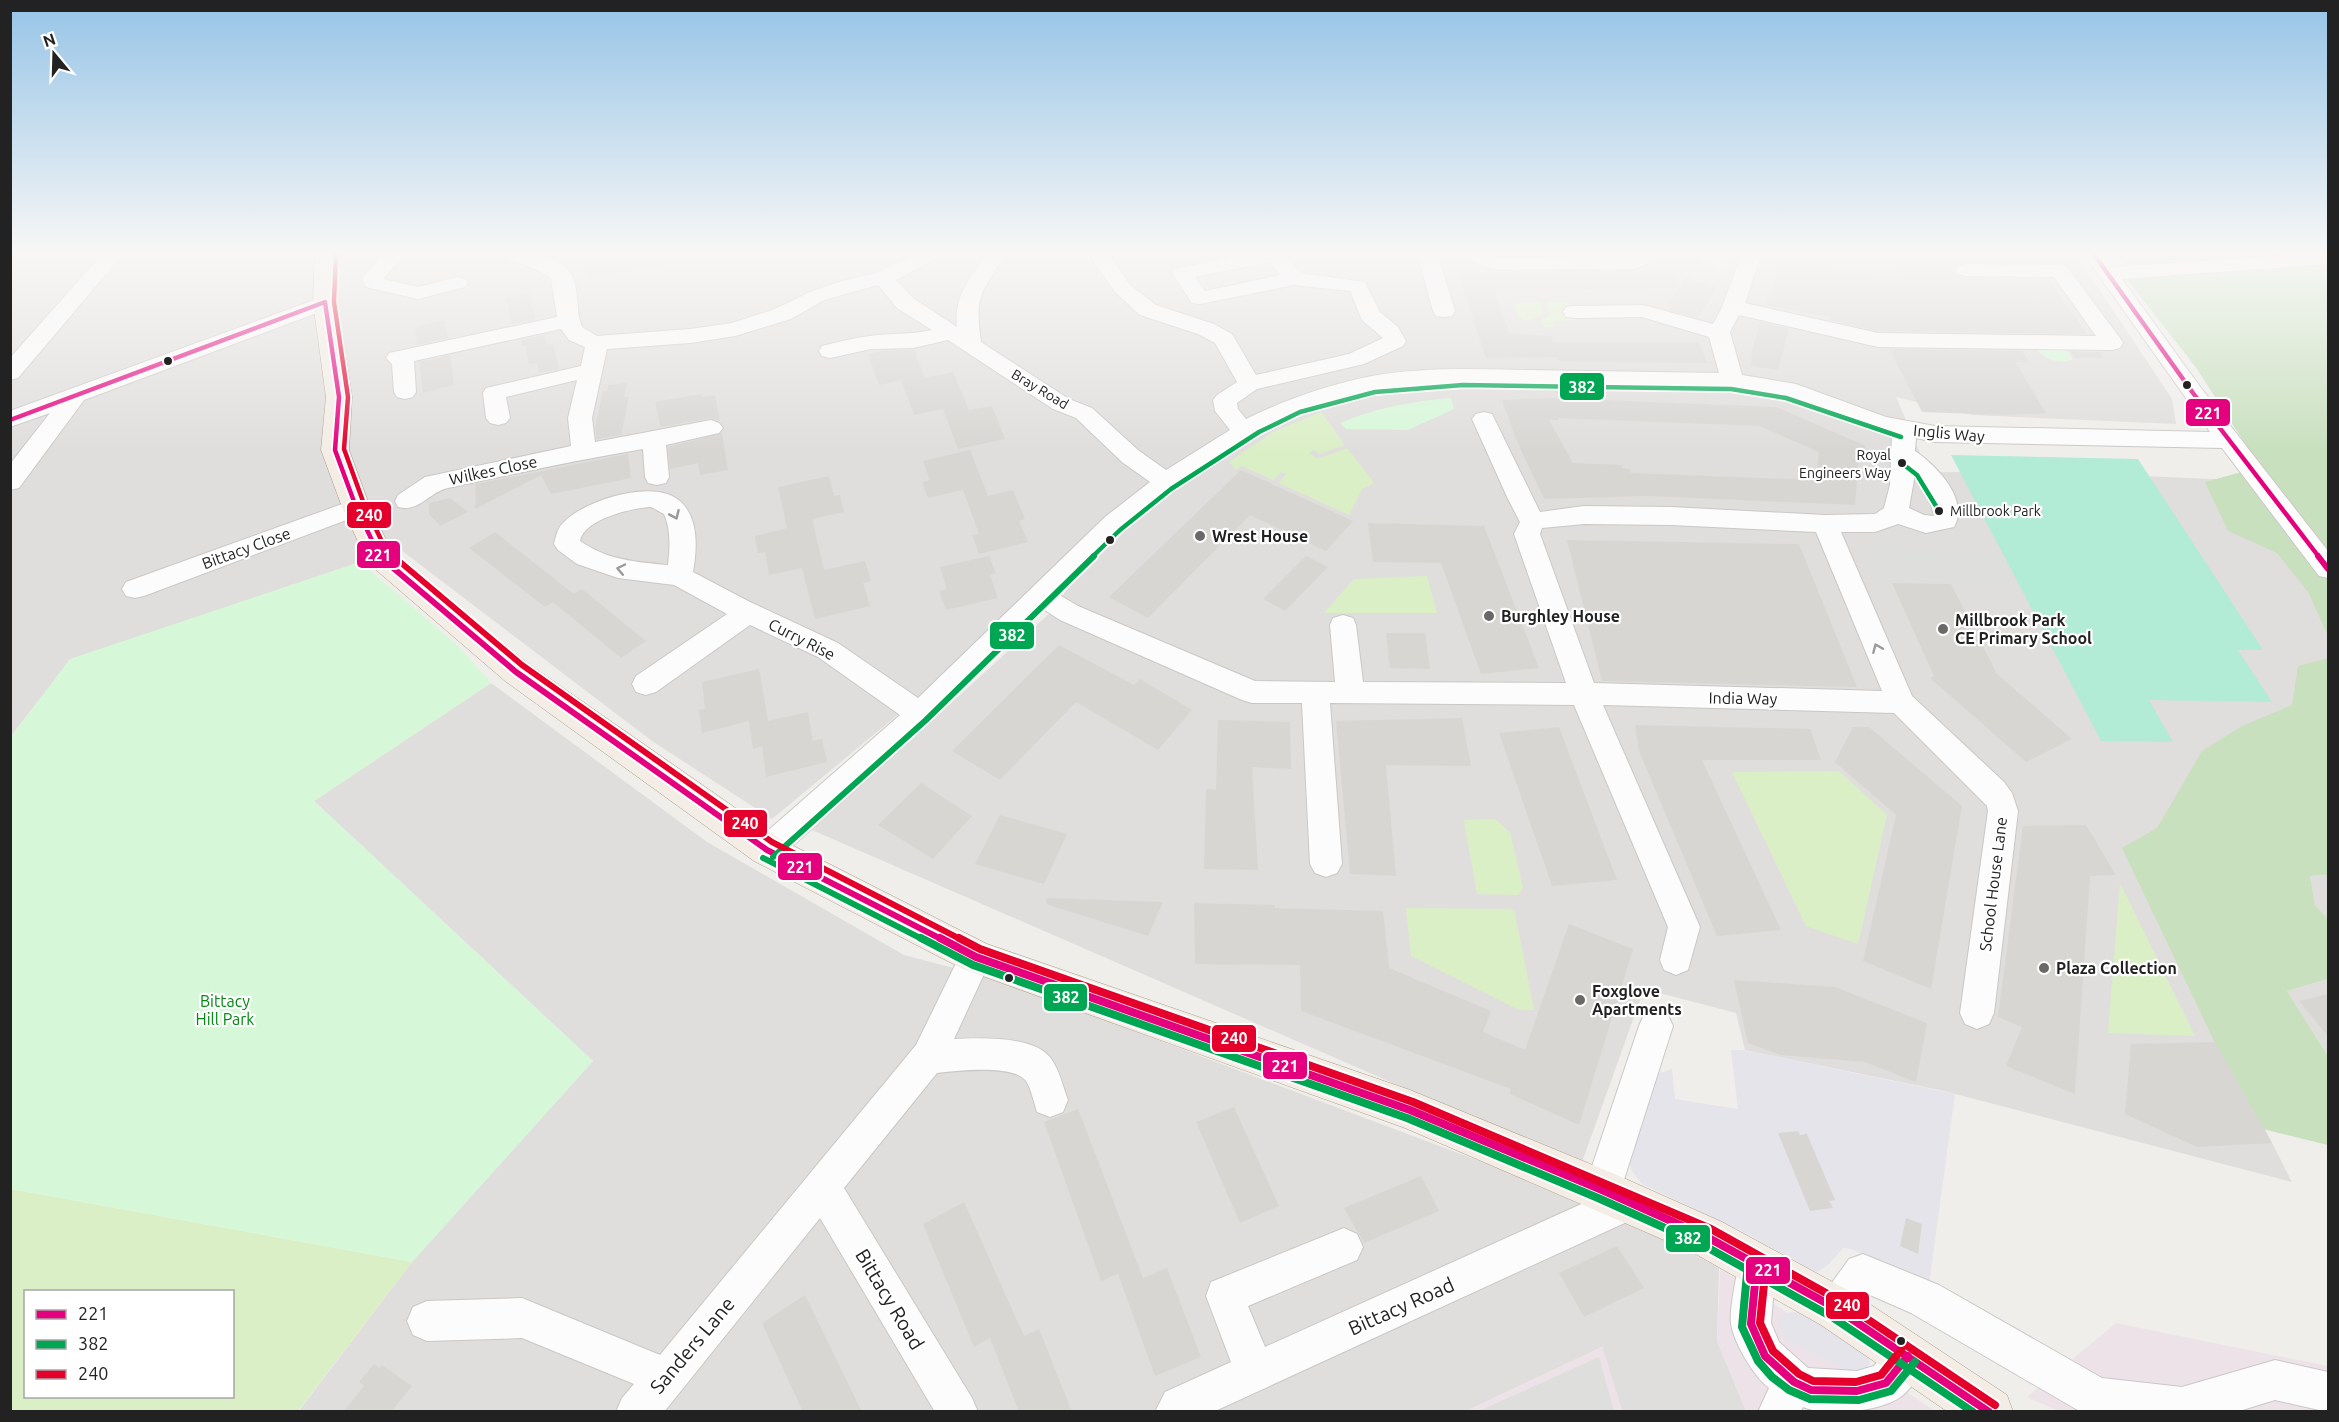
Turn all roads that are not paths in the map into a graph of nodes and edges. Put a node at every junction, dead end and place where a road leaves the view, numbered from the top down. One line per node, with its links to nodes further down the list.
1 (56, 319): 20 (street)
2 (278, 319): 24 (street)
3 (328, 319): 39 (main road)
4 (766, 319): 17 (street)
5 (930, 319): 16 (street, Bray Road)
6 (965, 319): 16 (street)
7 (1177, 319): 22 (street)
8 (1375, 319): 22 (street)
9 (1671, 319): 15 (street)
10 (1726, 319): 15 (street)
11 (1789, 319): 12 (street)
12 (2095, 319)
13 (2141, 319): 32 (street)
14 (569, 321): 17 (street); 23 (street)
15 (1719, 332): 21 (street)
16 (961, 339): 18 (street); 37 (street, Bray Road)
17 (597, 343): 19 (street)
18 (830, 351)
19 (591, 370): 25 (street); 33 (street)
20 (10, 373)
21 (1732, 380): 29 (street, Inglis Way); 30 (street, Inglis Way)
22 (1249, 384): 30 (street)
23 (405, 392)
24 (77, 394): 27 (street); 36 (street)
25 (498, 418)
26 (1484, 418): 41 (street)
27 (10, 420)
28 (711, 428): 31 (street, Wilkes Close)
29 (1904, 428): 32 (street, Inglis Way); 34 (street)
30 (1244, 431): 37 (street, Inglis Way)
31 (654, 440): 33 (street, Wilkes Close); 35 (street)
32 (2228, 440): 43 (street)
33 (584, 451): 38 (street, Wilkes Close)
34 (1904, 454): 40 (street); 40 (street)
35 (657, 477)
36 (10, 482)
37 (1166, 482): 46 (street, Inglis Way)
38 (407, 501)
39 (356, 507): 45 (street, Bittacy Close); 55 (main road)
40 (1896, 512): 42 (street)
41 (1533, 522): 42 (street); 52 (street)
42 (1825, 524): 53 (street, School House Lane, one-way to 42)
43 (2328, 569)
44 (678, 576): 47 (street, Curry Rise)
45 (135, 589)
46 (1041, 596): 50 (street, India Way); 54 (street, Inglis Way)
47 (748, 613): 49 (street); 54 (street, Curry Rise)
48 (1343, 625): 51 (street)
49 (646, 684)
50 (1315, 692): 51 (street, India Way); 56 (street)
51 (1350, 693): 52 (street, India Way)
52 (1584, 694): 53 (street, India Way); 58 (street)
53 (1901, 702): 59 (street, School House Lane)
54 (920, 714): 55 (street, Inglis Way)
55 (767, 850): 57 (main road)
56 (1326, 864)
57 (976, 957): 61 (street, Sanders Lane); 64 (main road)
58 (1676, 960)
59 (1977, 1013)
60 (1656, 1026): 64 (street)
61 (928, 1057): 62 (street); 63 (street, Sanders Lane)
62 (1050, 1100)
63 (822, 1186): 71 (street, Sanders Lane); 75 (street, Bittacy Road)
64 (1616, 1196): 66 (main road); 70 (street, Bittacy Road)
65 (1344, 1247): 70 (street)
66 (1757, 1264): 67 (main road); 73 (street)
67 (1837, 1309): 69 (main road); 72 (street)
68 (427, 1321): 71 (street)
69 (1908, 1356): 73 (street); 77 (main road)
70 (1255, 1372): 76 (street, Bittacy Road)
71 (667, 1378): 74 (street, Sanders Lane)
72 (2328, 1392)
73 (1786, 1397)
74 (636, 1412)
75 (958, 1412)
76 (1175, 1412)
77 (1990, 1412)

